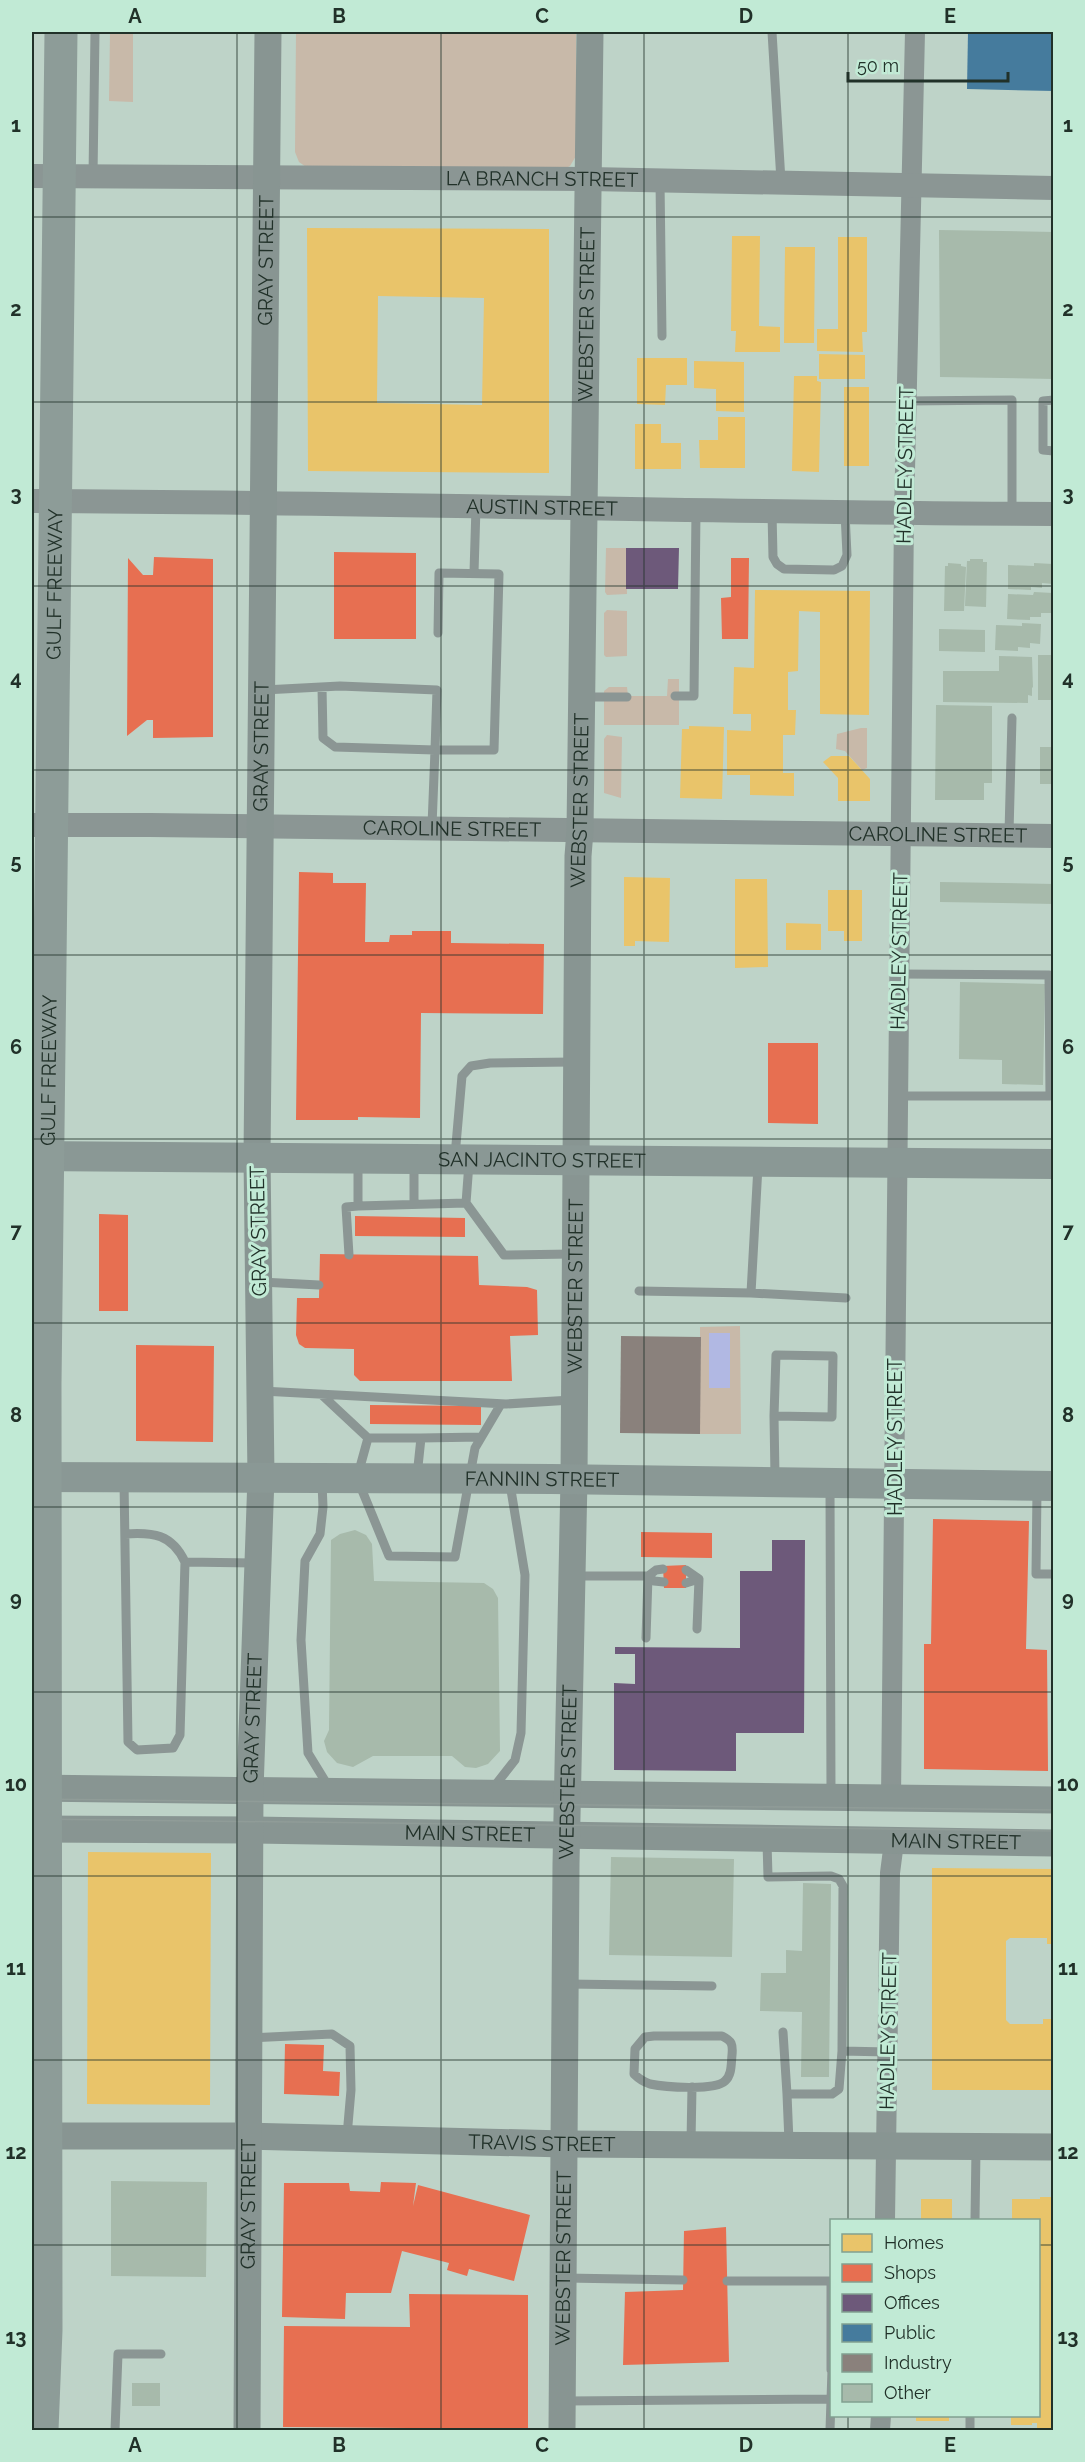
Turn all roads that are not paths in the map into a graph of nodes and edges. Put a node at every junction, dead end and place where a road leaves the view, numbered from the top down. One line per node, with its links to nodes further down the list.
1 (61, 32): 141 (highway, GULF FREEWAY, bridge)
2 (95, 32): 8 (lane)
3 (268, 32): 9 (main road, GRAY STREET)
4 (590, 32): 10 (main road, WEBSTER STREET)
5 (772, 32): 12 (lane)
6 (915, 32): 13 (street, HADLEY STREET)
7 (32, 176): 8 (street, LA BRANCH STREET)
8 (93, 176): 9 (street, LA BRANCH STREET)
9 (265, 177): 10 (street, LA BRANCH STREET); 20 (main road, GRAY STREET)
10 (589, 179): 11 (street, LA BRANCH STREET); 22 (main road, WEBSTER STREET)
11 (660, 181): 12 (street, LA BRANCH STREET); 15 (lane)
12 (781, 183): 13 (street, LA BRANCH STREET)
13 (911, 186): 14 (street, LA BRANCH STREET); 16 (street, HADLEY STREET)
14 (1053, 188)
15 (662, 336)
16 (906, 400): 26 (street, HADLEY STREET); 27 (lane)
17 (1053, 400): 18 (lane)
18 (1053, 451)
19 (32, 501): 20 (street, AUSTIN STREET)
20 (262, 502): 21 (street, AUSTIN STREET); 32 (main road, GRAY STREET)
21 (476, 506): 22 (street, AUSTIN STREET); 29 (lane)
22 (586, 508): 23 (street, AUSTIN STREET); 34 (main road, WEBSTER STREET)
23 (696, 510): 24 (street, AUSTIN STREET); 33 (lane)
24 (772, 511): 25 (street, AUSTIN STREET); 25 (lane)
25 (845, 513): 26 (street, AUSTIN STREET)
26 (904, 514): 27 (street, AUSTIN STREET); 42 (street, HADLEY STREET)
27 (1012, 514): 28 (street, AUSTIN STREET)
28 (1053, 514)
29 (474, 573): 30 (lane); 37 (lane)
30 (438, 633)
31 (322, 687): 32 (lane); 37 (lane); 37 (lane)
32 (261, 690): 39 (main road, GRAY STREET)
33 (675, 696)
34 (583, 697): 35 (lane); 41 (main road, WEBSTER STREET)
35 (627, 697)
36 (1012, 718): 43 (lane)
37 (435, 750): 40 (lane)
38 (32, 825): 39 (street, CAROLINE STREET)
39 (260, 826): 40 (street, CAROLINE STREET); 49 (main road, GRAY STREET)
40 (432, 829): 41 (street, CAROLINE STREET)
41 (580, 831): 42 (street, CAROLINE STREET); 46 (main road, WEBSTER STREET)
42 (901, 835): 43 (street, CAROLINE STREET); 45 (street, HADLEY STREET)
43 (1009, 836): 44 (street, CAROLINE STREET)
44 (1053, 836)
45 (899, 974): 47 (street, HADLEY STREET); 47 (lane)
46 (578, 1062): 52 (lane); 53 (main road, WEBSTER STREET)
47 (897, 1096): 55 (street, HADLEY STREET)
48 (32, 1155): 49 (main road, SAN JACINTO STREET)
49 (257, 1157): 50 (main road, SAN JACINTO STREET); 62 (main road, GRAY STREET)
50 (358, 1158): 51 (main road, SAN JACINTO STREET); 59 (lane)
51 (414, 1158): 52 (main road, SAN JACINTO STREET); 58 (lane)
52 (462, 1158): 53 (main road, SAN JACINTO STREET); 57 (lane)
53 (577, 1159): 54 (main road, SAN JACINTO STREET); 60 (main road, WEBSTER STREET)
54 (759, 1161): 55 (main road, SAN JACINTO STREET); 65 (lane)
55 (896, 1162): 56 (main road, SAN JACINTO STREET); 86 (street, HADLEY STREET)
56 (1053, 1164)
57 (466, 1203): 58 (lane); 60 (lane)
58 (414, 1204): 59 (lane)
59 (358, 1206): 61 (lane)
60 (576, 1254): 69 (main road, WEBSTER STREET)
61 (349, 1255)
62 (258, 1282): 63 (lane); 67 (main road, GRAY STREET)
63 (319, 1285)
64 (639, 1291): 65 (lane)
65 (751, 1293): 66 (lane)
66 (846, 1298)
67 (260, 1391): 68 (lane); 77 (main road, GRAY STREET)
68 (323, 1396): 70 (lane); 72 (lane)
69 (574, 1400): 70 (lane); 83 (main road, WEBSTER STREET)
70 (501, 1404): 73 (lane)
71 (774, 1416): 71 (lane); 84 (lane)
72 (368, 1437): 74 (lane); 79 (lane)
73 (481, 1437): 74 (lane); 81 (lane)
74 (421, 1438): 80 (lane)
75 (124, 1476): 76 (main road, FANNIN STREET); 77 (main road, FANNIN STREET); 88 (lane)
76 (32, 1477)
77 (261, 1477): 78 (main road, FANNIN STREET); 90 (main road, GRAY STREET)
78 (322, 1478): 79 (main road, FANNIN STREET); 103 (lane)
79 (357, 1478): 80 (main road, FANNIN STREET); 81 (lane)
80 (417, 1478): 81 (main road, FANNIN STREET)
81 (470, 1479): 82 (main road, FANNIN STREET)
82 (509, 1479): 83 (main road, FANNIN STREET); 104 (lane)
83 (574, 1479): 84 (main road, FANNIN STREET); 94 (main road, WEBSTER STREET)
84 (775, 1482): 85 (main road, FANNIN STREET)
85 (830, 1483): 86 (main road, FANNIN STREET); 106 (lane)
86 (894, 1484): 87 (main road, FANNIN STREET); 107 (street, HADLEY STREET)
87 (1045, 1486): 93 (lane)
88 (125, 1534): 89 (lane); 89 (lane)
89 (185, 1562): 90 (lane)
90 (258, 1563): 102 (main road, GRAY STREET)
91 (663, 1569): 95 (lane)
92 (686, 1570): 96 (lane)
93 (1053, 1574)
94 (572, 1576): 95 (lane); 105 (main road, WEBSTER STREET)
95 (648, 1576): 97 (lane); 100 (lane)
96 (699, 1579): 98 (lane); 99 (lane)
97 (664, 1582)
98 (686, 1583)
99 (697, 1629)
100 (646, 1638)
101 (32, 1788): 102 (main road, MAIN STREET)
102 (250, 1790): 103 (main road, MAIN STREET); 110 (main road, GRAY STREET)
103 (332, 1791): 104 (main road, MAIN STREET)
104 (489, 1793): 105 (main road, MAIN STREET)
105 (567, 1793): 106 (main road, MAIN STREET); 111 (main road, WEBSTER STREET)
106 (831, 1797): 107 (main road, MAIN STREET)
107 (891, 1799): 108 (main road, MAIN STREET)
108 (1053, 1800)
109 (32, 1829): 110 (main road, MAIN STREET)
110 (250, 1830): 111 (main road, MAIN STREET); 118 (main road, GRAY STREET)
111 (566, 1837): 112 (main road, MAIN STREET); 115 (main road, WEBSTER STREET)
112 (767, 1838): 113 (main road, MAIN STREET); 119 (lane)
113 (894, 1842): 114 (main road, MAIN STREET); 120 (street, HADLEY STREET)
114 (1053, 1843)
115 (565, 1984): 116 (lane); 126 (main road, WEBSTER STREET)
116 (712, 1986)
117 (783, 2032): 122 (lane)
118 (248, 2038): 124 (main road, GRAY STREET); 125 (lane)
119 (842, 2051): 120 (lane); 122 (lane)
120 (888, 2052): 129 (street, HADLEY STREET)
121 (692, 2087): 121 (lane); 127 (lane)
122 (786, 2094): 128 (lane)
123 (32, 2136): 124 (main road, TRAVIS STREET)
124 (248, 2136): 125 (main road, TRAVIS STREET); 143 (main road, GRAY STREET)
125 (347, 2139): 126 (main road, TRAVIS STREET)
126 (564, 2144): 127 (main road, TRAVIS STREET); 134 (main road, WEBSTER STREET)
127 (691, 2145): 128 (main road, TRAVIS STREET)
128 (790, 2145): 129 (main road, TRAVIS STREET)
129 (886, 2145): 130 (main road, TRAVIS STREET); 132 (street, HADLEY STREET)
130 (976, 2146): 131 (main road, TRAVIS STREET); 133 (lane)
131 (1053, 2147)
132 (885, 2219)
133 (975, 2219)
134 (563, 2278): 135 (lane); 140 (main road, WEBSTER STREET)
135 (683, 2280)
136 (727, 2281): 137 (lane)
137 (830, 2281)
138 (161, 2354): 142 (lane)
139 (830, 2399): 140 (lane); 145 (lane)
140 (562, 2401): 144 (main road, WEBSTER STREET)
141 (42, 2430)
142 (115, 2430)
143 (247, 2430)
144 (562, 2430)
145 (830, 2430)

